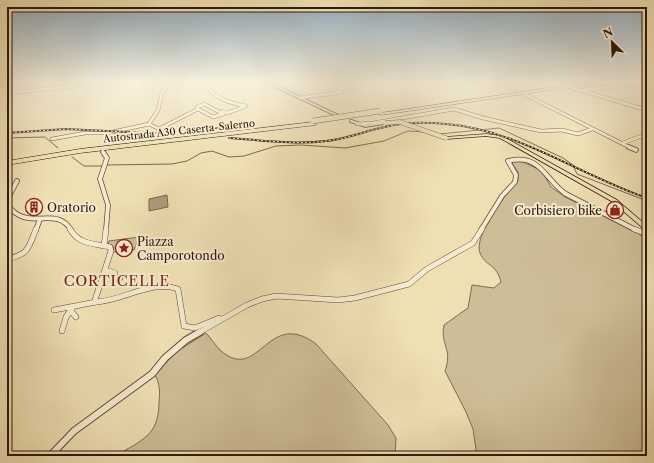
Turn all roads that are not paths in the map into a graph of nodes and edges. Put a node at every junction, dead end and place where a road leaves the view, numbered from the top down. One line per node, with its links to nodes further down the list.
1 (160, 104): 15 (street)
2 (236, 104): 8 (street)
3 (311, 104): 12 (main road)
4 (437, 104): 11 (highway, Autostrada A30 Caserta-Salerno)
5 (441, 104): 11 (highway, Autostrada A30 Caserta-Salerno)
6 (543, 104): 17 (street)
7 (625, 104): 10 (street)
8 (219, 108)
9 (198, 109): 9 (street); 15 (street)
10 (647, 110)
11 (380, 113): 14 (highway, Autostrada A30 Caserta-Salerno)
12 (339, 116)
13 (351, 121): 16 (main road)
14 (314, 123): 25 (highway, Autostrada A30 Caserta-Salerno); 26 (highway, Autostrada A30 Caserta-Salerno)
15 (149, 124): 18 (street)
16 (357, 124): 17 (street); 31 (main road, bridge)
17 (592, 129): 22 (street)
18 (108, 134): 20 (street); 21 (street)
19 (647, 134): 22 (street)
20 (52, 139)
21 (106, 142)
22 (623, 143): 23 (street)
23 (636, 150)
24 (102, 152): 33 (street)
25 (7, 160)
26 (7, 163)
27 (17, 181): 28 (street)
28 (7, 200)
29 (7, 204): 30 (street)
30 (40, 219): 33 (street); 34 (street)
31 (647, 229)
32 (647, 234): 41 (street)
33 (104, 246): 35 (street)
34 (7, 259)
35 (105, 270): 36 (street); 37 (street)
36 (120, 278)
37 (96, 302): 38 (street); 41 (street)
38 (72, 308): 39 (street); 40 (street); 42 (street)
39 (54, 310)
40 (76, 317)
41 (223, 318): 43 (street)
42 (62, 331)
43 (50, 456)

